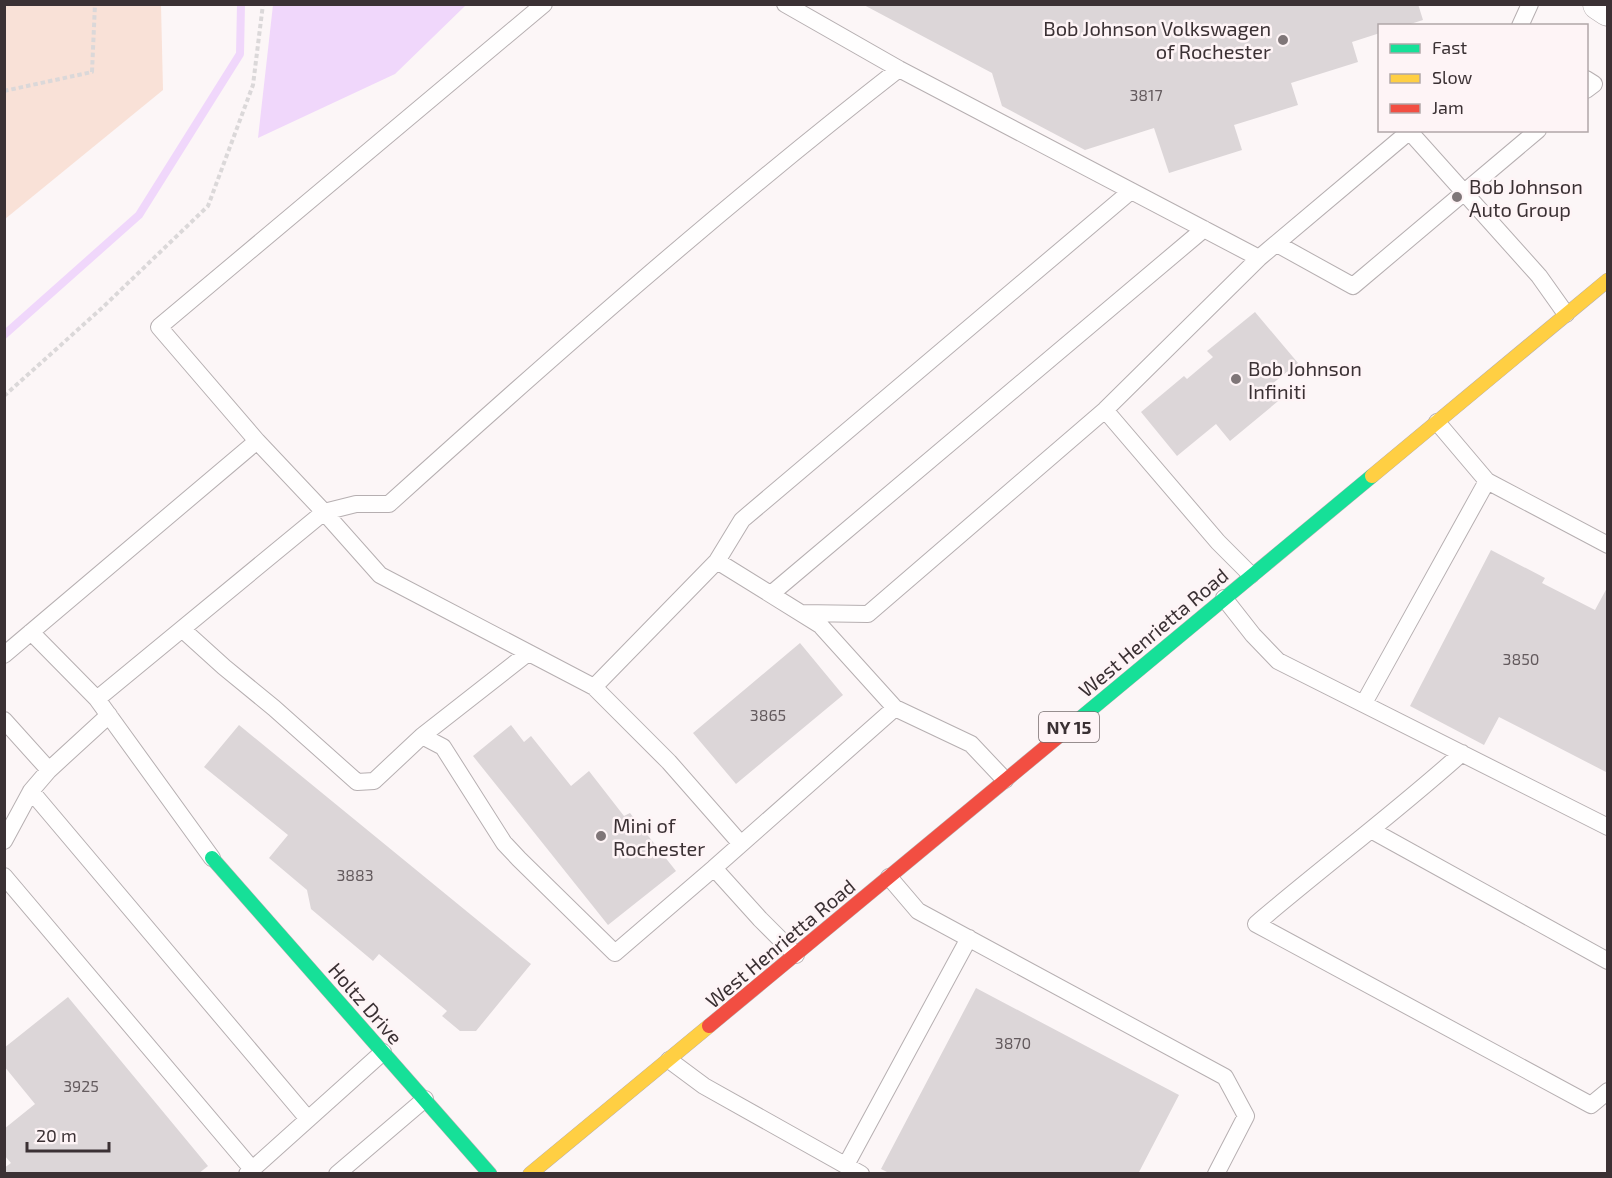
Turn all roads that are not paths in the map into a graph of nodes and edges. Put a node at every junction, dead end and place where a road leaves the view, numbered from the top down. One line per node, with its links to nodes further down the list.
1 (544, 4): 22 (lane)
2 (786, 4): 7 (lane)
3 (1530, 4): 6 (lane)
4 (1599, 4): 5 (street)
5 (1608, 10)
6 (1521, 24)
7 (899, 69): 13 (lane); 24 (lane)
8 (1588, 80): 9 (lane)
9 (1588, 89)
10 (1409, 132): 16 (lane)
11 (1411, 132): 14 (lane)
12 (1536, 132): 14 (lane)
13 (1131, 191): 15 (lane); 26 (lane)
14 (1464, 192): 16 (lane); 19 (lane)
15 (1204, 229): 17 (lane); 28 (lane)
16 (1277, 244): 17 (lane)
17 (1259, 258): 20 (lane)
18 (1608, 280): 19 (main road, West Henrietta Road / NY 15)
19 (1566, 314): 21 (main road, West Henrietta Road / NY 15)
20 (1105, 410): 27 (lane); 30 (lane)
21 (1437, 422): 23 (lane); 27 (main road, West Henrietta Road / NY 15)
22 (257, 441): 24 (lane); 32 (lane)
23 (1487, 481): 25 (lane); 37 (lane)
24 (324, 512): 31 (lane); 33 (lane)
25 (1608, 545)
26 (717, 561): 28 (lane); 35 (lane)
27 (1251, 575): 29 (main road, West Henrietta Road / NY 15)
28 (771, 594): 30 (lane)
29 (1224, 598): 37 (lane); 44 (main road, West Henrietta Road / NY 15)
30 (801, 613): 38 (lane)
31 (182, 628): 36 (lane); 41 (lane)
32 (31, 632): 34 (lane); 36 (lane)
33 (528, 653): 35 (lane); 41 (lane)
34 (4, 655)
35 (594, 687): 49 (lane)
36 (97, 699): 39 (lane)
37 (1364, 703): 42 (lane)
38 (896, 708): 44 (lane); 49 (lane)
39 (109, 715): 43 (lane); 50 (lane)
40 (4, 720): 43 (lane)
41 (422, 736): 51 (lane)
42 (1462, 753): 46 (lane); 47 (lane)
43 (49, 770): 45 (lane)
44 (1005, 780): 53 (main road, West Henrietta Road / NY 15)
45 (32, 791): 48 (lane); 61 (lane)
46 (1608, 827)
47 (1371, 830): 56 (lane); 59 (lane)
48 (4, 841)
49 (741, 844): 51 (lane)
50 (212, 858): 57 (main road, Holtz Drive)
51 (714, 868): 55 (lane)
52 (4, 876): 63 (lane)
53 (889, 877): 54 (lane); 55 (main road, West Henrietta Road / NY 15)
54 (969, 938): 62 (lane); 67 (lane)
55 (796, 955): 58 (main road, West Henrietta Road / NY 15)
56 (1608, 961)
57 (383, 1052): 60 (main road, Holtz Drive); 61 (lane)
58 (669, 1060): 62 (lane); 66 (main road, West Henrietta Road / NY 15)
59 (1608, 1091)
60 (425, 1099): 64 (lane); 65 (main road, Holtz Drive)
61 (309, 1119): 63 (lane)
62 (853, 1169)
63 (250, 1171)
64 (337, 1173)
65 (490, 1173)
66 (530, 1173)
67 (1216, 1173)

